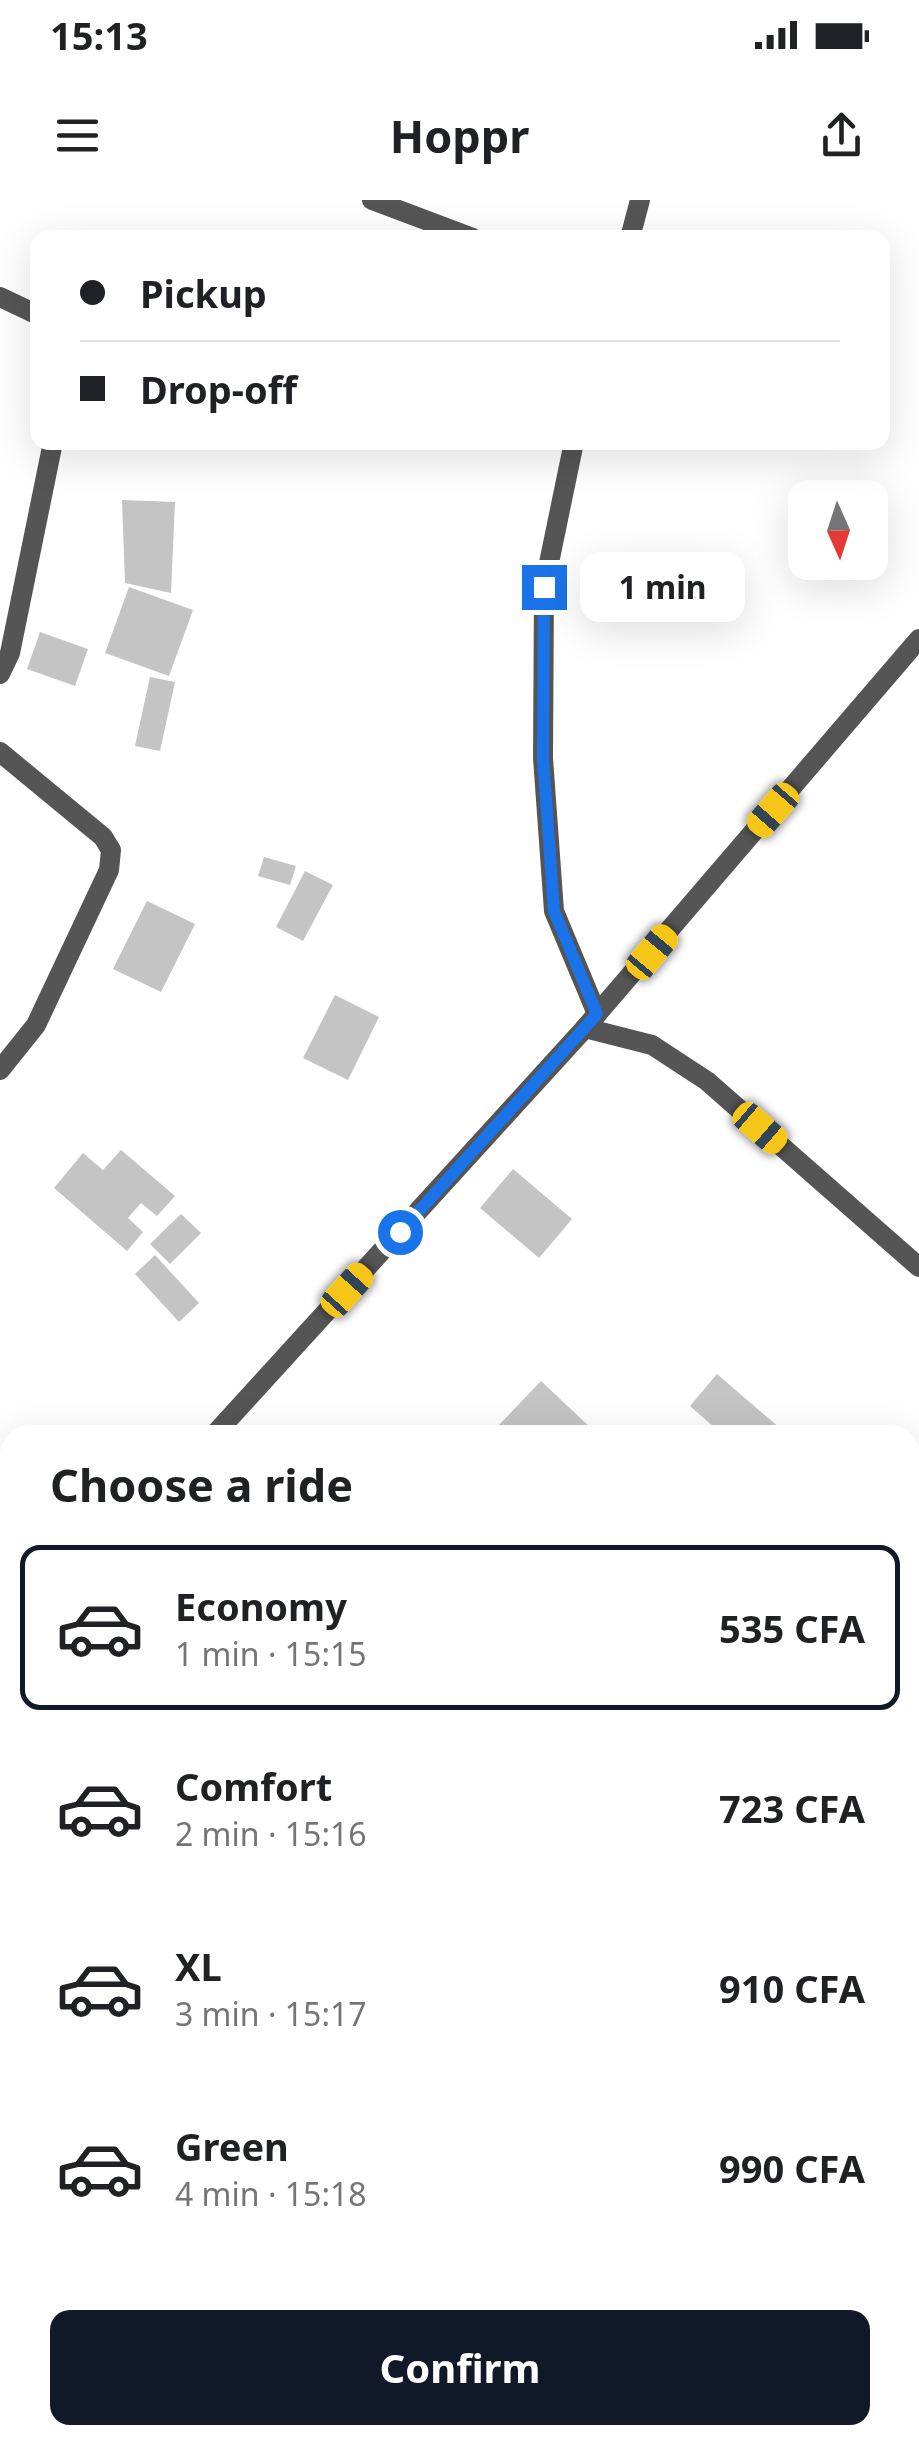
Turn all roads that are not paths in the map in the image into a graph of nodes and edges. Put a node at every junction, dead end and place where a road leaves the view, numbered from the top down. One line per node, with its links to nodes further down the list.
1 (372, 200): 3 (street)
2 (640, 200): 4 (street)
3 (452, 230)
4 (632, 230)
5 (0, 297): 6 (street)
6 (30, 311)
7 (51, 450): 10 (street)
8 (572, 450): 12 (street)
9 (919, 639): 12 (street)
10 (0, 674)
11 (0, 752): 13 (street)
12 (591, 1021): 14 (street); 15 (street)
13 (0, 1070)
14 (919, 1267)
15 (223, 1425)

